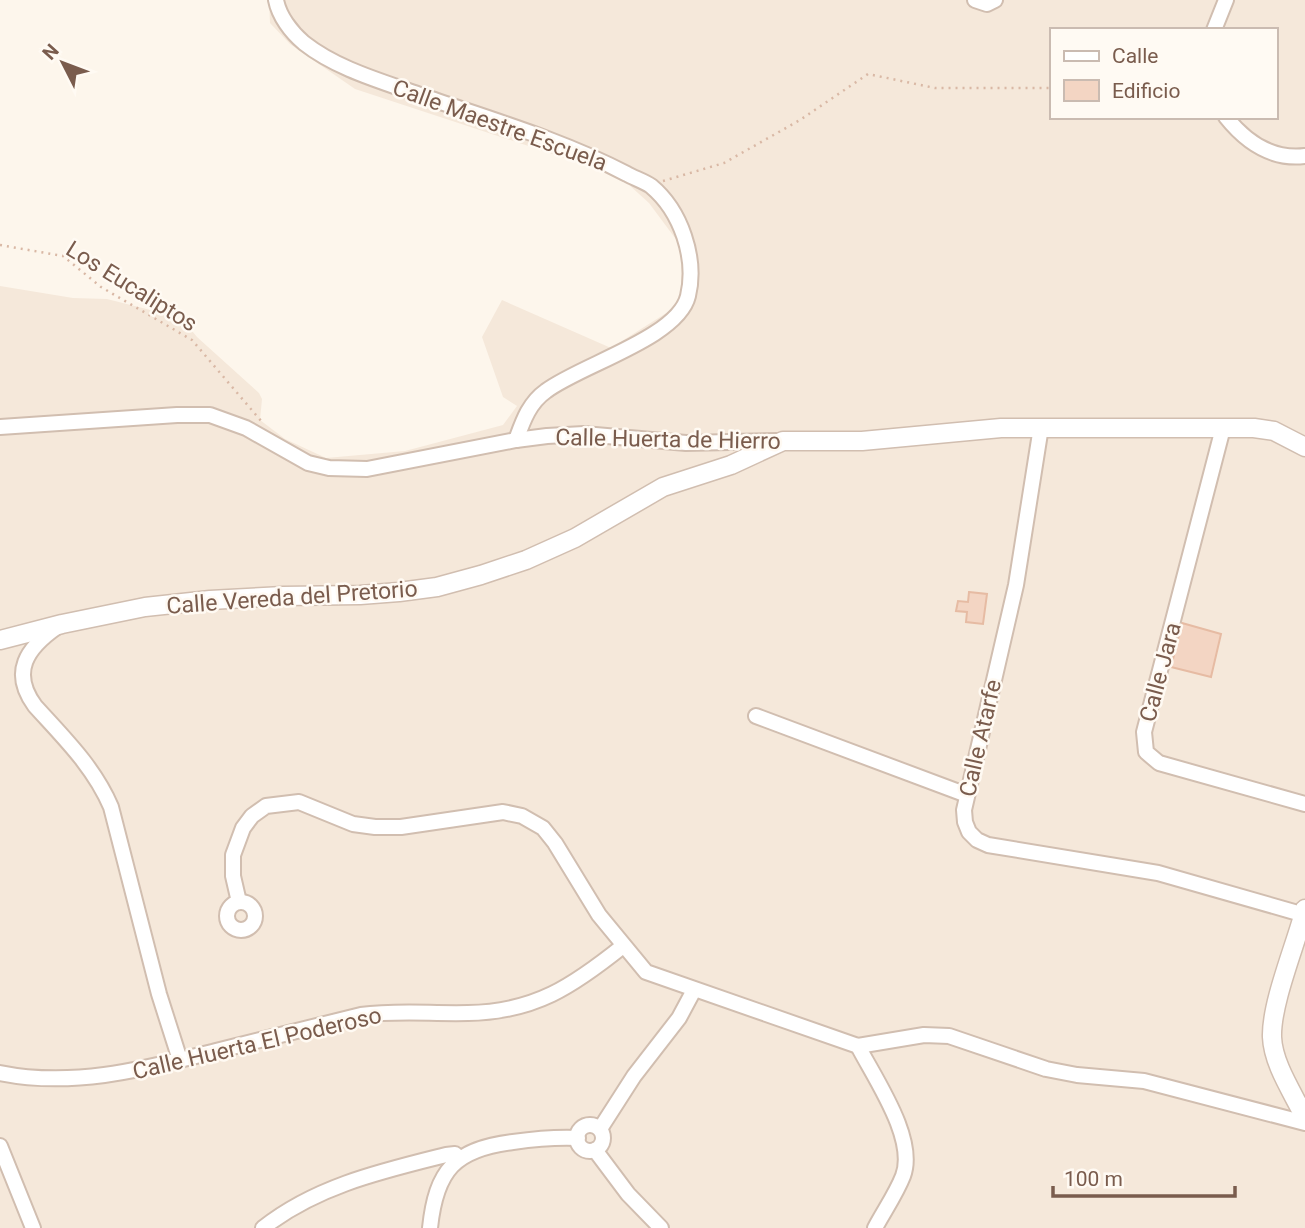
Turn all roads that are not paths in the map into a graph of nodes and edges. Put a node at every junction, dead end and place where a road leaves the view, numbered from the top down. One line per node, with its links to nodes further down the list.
1 (276, 0): 11 (street, Calle Maestre Escuela)
2 (975, 0): 3 (street)
3 (995, 0)
4 (1226, 0): 5 (street)
5 (1215, 28)
6 (1228, 119): 7 (street)
7 (1305, 156)
8 (1041, 427): 10 (street, Calle Huerta de Hierro); 12 (street, Calle Huerta de Hierro); 21 (street, Calle Atarfe)
9 (0, 428): 11 (street, Calle Huerta de Hierro)
10 (1223, 428): 14 (street, Calle Huerta de Hierro); 22 (street, Calle Jara)
11 (516, 439): 13 (street, Calle Huerta de Hierro)
12 (783, 441): 13 (street, Calle Huerta de Hierro); 15 (street, Calle Vereda del Pretorio)
13 (730, 442): 15 (street)
14 (1305, 447)
15 (731, 465): 16 (street, Calle Vereda del Pretorio)
16 (62, 624): 17 (street, Calle Vereda del Pretorio); 19 (street)
17 (19, 634): 18 (street, Calle Vereda del Pretorio); 19 (street)
18 (0, 640)
19 (30, 649): 28 (street)
20 (756, 716): 21 (street)
21 (967, 795): 24 (street, Calle Atarfe)
22 (1305, 804)
23 (239, 902): 25 (street)
24 (1305, 913): 30 (street)
25 (623, 946): 26 (street); 28 (street, Calle Huerta El Poderoso)
26 (694, 990): 27 (street); 31 (street)
27 (858, 1046): 30 (street); 42 (street)
28 (180, 1060): 29 (street, Calle Huerta El Poderoso)
29 (3, 1076)
30 (1305, 1120)
31 (600, 1129): 32 (street); 34 (street)
32 (578, 1138): 34 (street); 35 (street)
33 (0, 1146): 38 (street)
34 (595, 1150): 41 (street)
35 (459, 1158): 36 (street); 37 (street)
36 (425, 1160): 37 (street); 39 (street)
37 (443, 1177): 40 (street)
38 (33, 1228)
39 (263, 1228)
40 (430, 1228)
41 (661, 1228)
42 (875, 1228)

